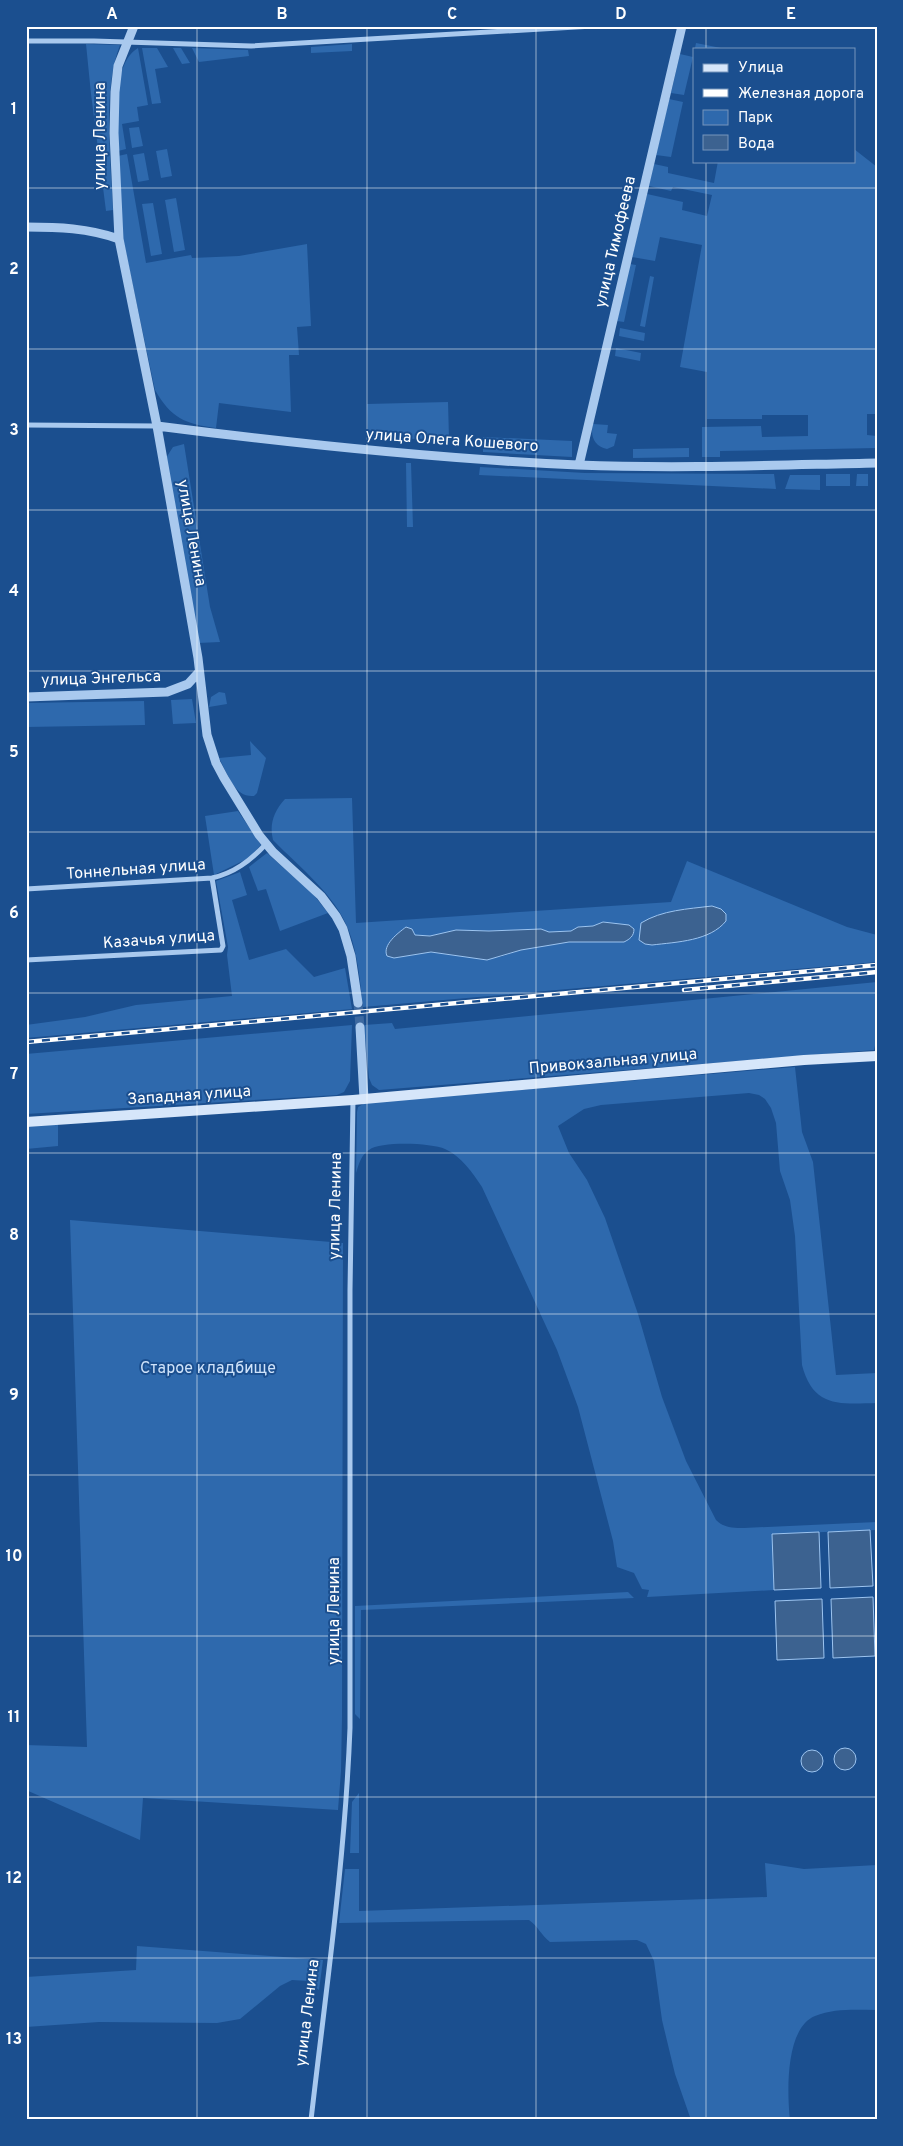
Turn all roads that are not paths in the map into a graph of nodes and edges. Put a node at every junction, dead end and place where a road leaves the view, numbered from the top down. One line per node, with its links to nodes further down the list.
1 (134, 26): 5 (street, улица Ленина)
2 (593, 26): 5 (street)
3 (682, 26): 11 (street, улица Тимофеева)
4 (26, 41): 5 (street)
5 (126, 42): 7 (street, улица Ленина)
6 (26, 227): 7 (street)
7 (118, 239): 9 (street, улица Ленина)
8 (26, 425): 9 (street, улица Олега Кошевого)
9 (157, 426): 11 (street, улица Олега Кошевого); 12 (street, улица Ленина)
10 (877, 463): 11 (street, улица Олега Кошевого)
11 (578, 465)
12 (199, 672): 13 (street, улица Энгельса); 14 (street, улица Ленина)
13 (26, 697)
14 (266, 844): 15 (street, Тоннельная улица); 18 (street, улица Ленина)
15 (212, 878): 16 (street, Тоннельная улица); 17 (street, Казачья улица)
16 (26, 889)
17 (26, 960)
18 (358, 1003)
19 (360, 1027): 21 (street)
20 (877, 1056): 21 (main road, Привокзальная улица)
21 (364, 1099): 22 (main road, Привокзальная улица)
22 (353, 1100): 23 (main road, Западная улица); 24 (street, улица Ленина)
23 (26, 1122)
24 (311, 2120)

